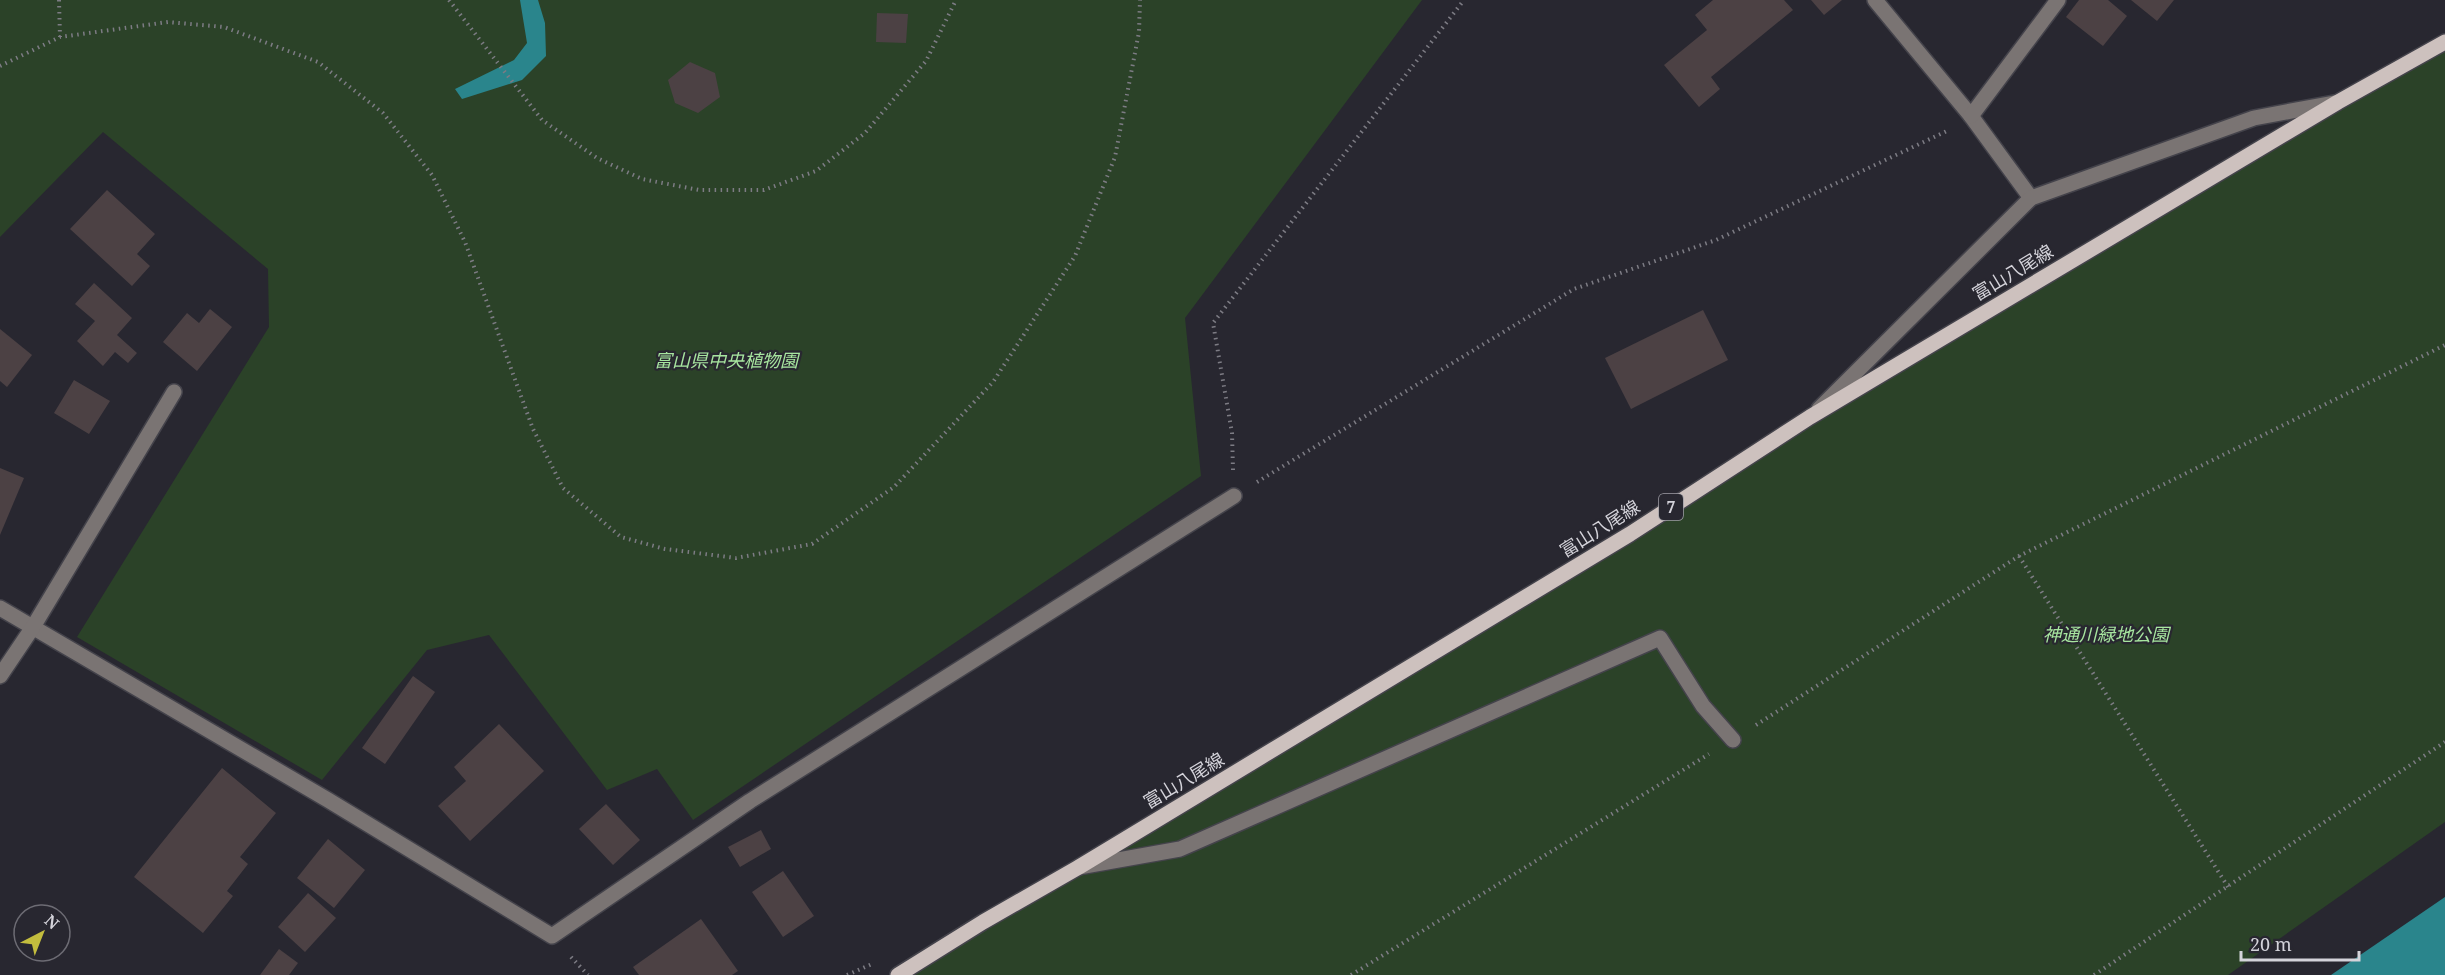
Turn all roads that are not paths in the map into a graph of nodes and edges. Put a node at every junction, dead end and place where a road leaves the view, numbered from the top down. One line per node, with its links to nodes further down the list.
1 (1875, 0): 5 (street)
2 (2058, 0): 5 (street)
3 (2445, 42): 4 (main road, 富山八尾線 / 7)
4 (2338, 102): 6 (street); 8 (main road, 富山八尾線 / 7)
5 (1971, 116): 6 (street)
6 (2031, 198): 8 (street)
7 (174, 392): 11 (street)
8 (1810, 417): 14 (main road, 富山八尾線 / 7)
9 (1234, 496): 11 (street)
10 (0, 608): 11 (street)
11 (33, 627): 12 (street)
12 (0, 676)
13 (1733, 740): 14 (street)
14 (1079, 867): 15 (main road, 富山八尾線 / 7)
15 (898, 975)

